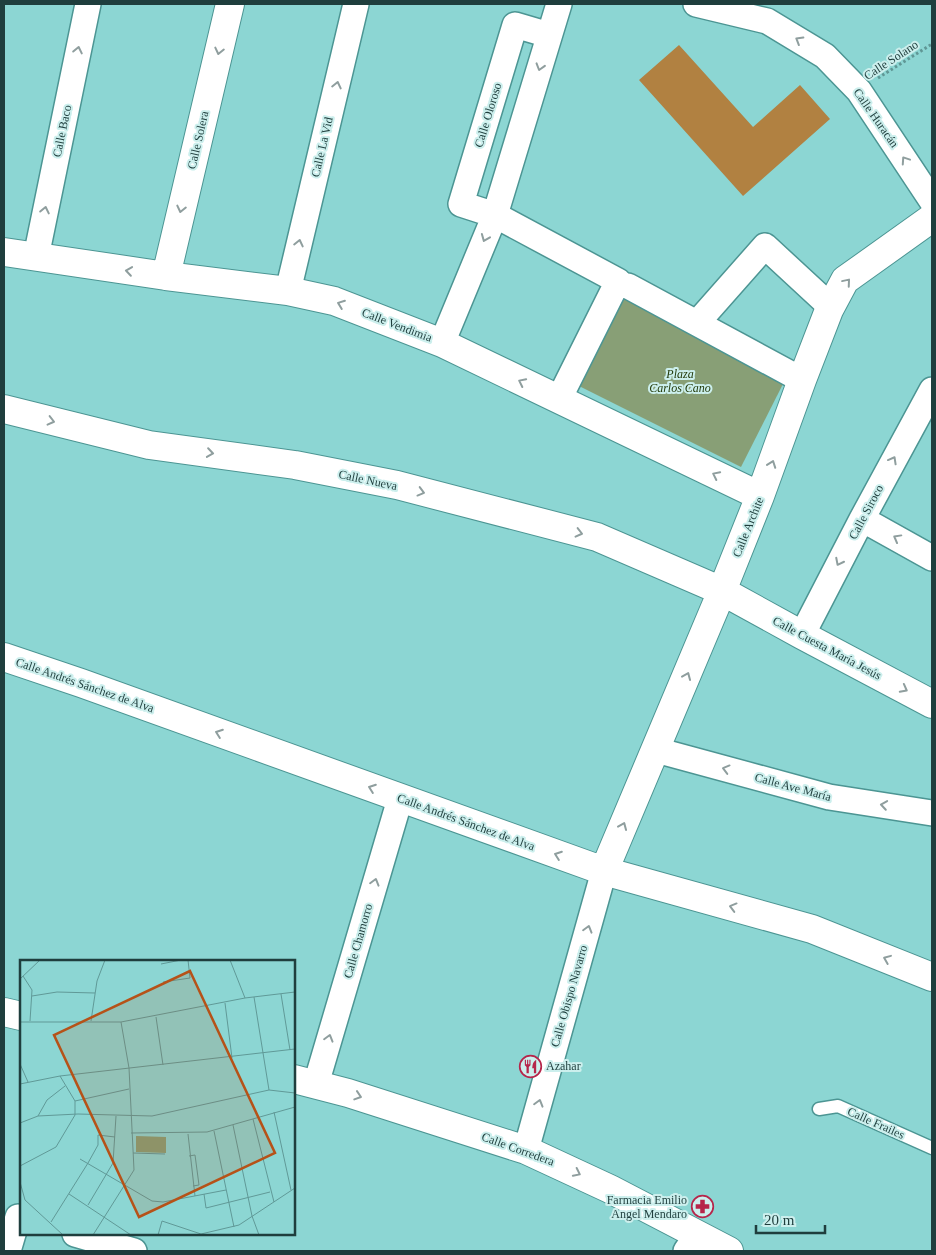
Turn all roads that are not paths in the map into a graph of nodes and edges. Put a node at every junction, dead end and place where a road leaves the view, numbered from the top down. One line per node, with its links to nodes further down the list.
1 (88, 4): 11 (street, Calle Baco, one-way to 1)
2 (230, 4): 12 (street, Calle Solera, one-way to 12)
3 (356, 4): 14 (street, Calle La Vid, one-way to 3)
4 (559, 4): 6 (street)
5 (696, 4): 7 (street, Calle Huracán, one-way to 5)
6 (550, 35): 8 (street, one-way to 8); 8 (street, Calle Oloroso)
7 (932, 201)
8 (495, 215): 13 (street); 17 (street, one-way to 17)
9 (932, 218): 15 (street, Calle Archite, one-way to 9)
10 (4, 252): 11 (street, Calle Vendimia)
11 (36, 257): 12 (street, Calle Vendimia, one-way to 11)
12 (166, 276): 14 (street, Calle Vendimia)
13 (623, 283): 16 (street); 20 (street)
14 (288, 291): 17 (street, Calle Vendimia, one-way to 14)
15 (831, 307): 16 (street); 18 (street, Calle Archite)
16 (697, 323): 18 (street)
17 (442, 343): 20 (street, Calle Vendimia, one-way to 17)
18 (802, 380): 22 (street, Calle Archite, one-way to 18)
19 (932, 390): 23 (street, Calle Siroco, one-way to 19)
20 (559, 399): 22 (street, Calle Vendimia, one-way to 20)
21 (4, 409): 25 (street, Calle Nueva, one-way to 25)
22 (760, 496): 25 (street, Calle Archite)
23 (862, 518): 24 (street, one-way to 23); 26 (street, Calle Siroco, one-way to 26)
24 (932, 558)
25 (722, 591): 26 (street, Calle Cuesta María Jesús); 29 (street, Calle Archite, one-way to 25)
26 (802, 635): 28 (street, Calle Cuesta María Jesús, one-way to 28)
27 (4, 656): 30 (street, Calle Andrés Sánchez de Alva, one-way to 27)
28 (932, 704)
29 (656, 750): 31 (street, Calle Ave María, one-way to 29); 32 (street, Calle Archite, one-way to 29)
30 (400, 798): 32 (street, Calle Andrés Sánchez de Alva, one-way to 30); 36 (street, Calle Chamorro, one-way to 30)
31 (932, 813)
32 (604, 871): 33 (street, Calle Andrés Sánchez de Alva, one-way to 32); 39 (street, Calle Obispo Navarro, one-way to 32)
33 (932, 977)
34 (4, 1012): 35 (street)
35 (20, 1016)
36 (305, 1082): 39 (street, Calle Corredera, one-way to 39)
37 (819, 1109): 38 (lane, Calle Frailes)
38 (932, 1148)
39 (526, 1150): 42 (street, Calle Corredera, one-way to 42)
40 (20, 1218): 43 (street)
41 (78, 1235): 44 (street)
42 (692, 1243): 45 (street, Calle Corredera)
43 (8, 1251)
44 (134, 1251)
45 (729, 1251)

